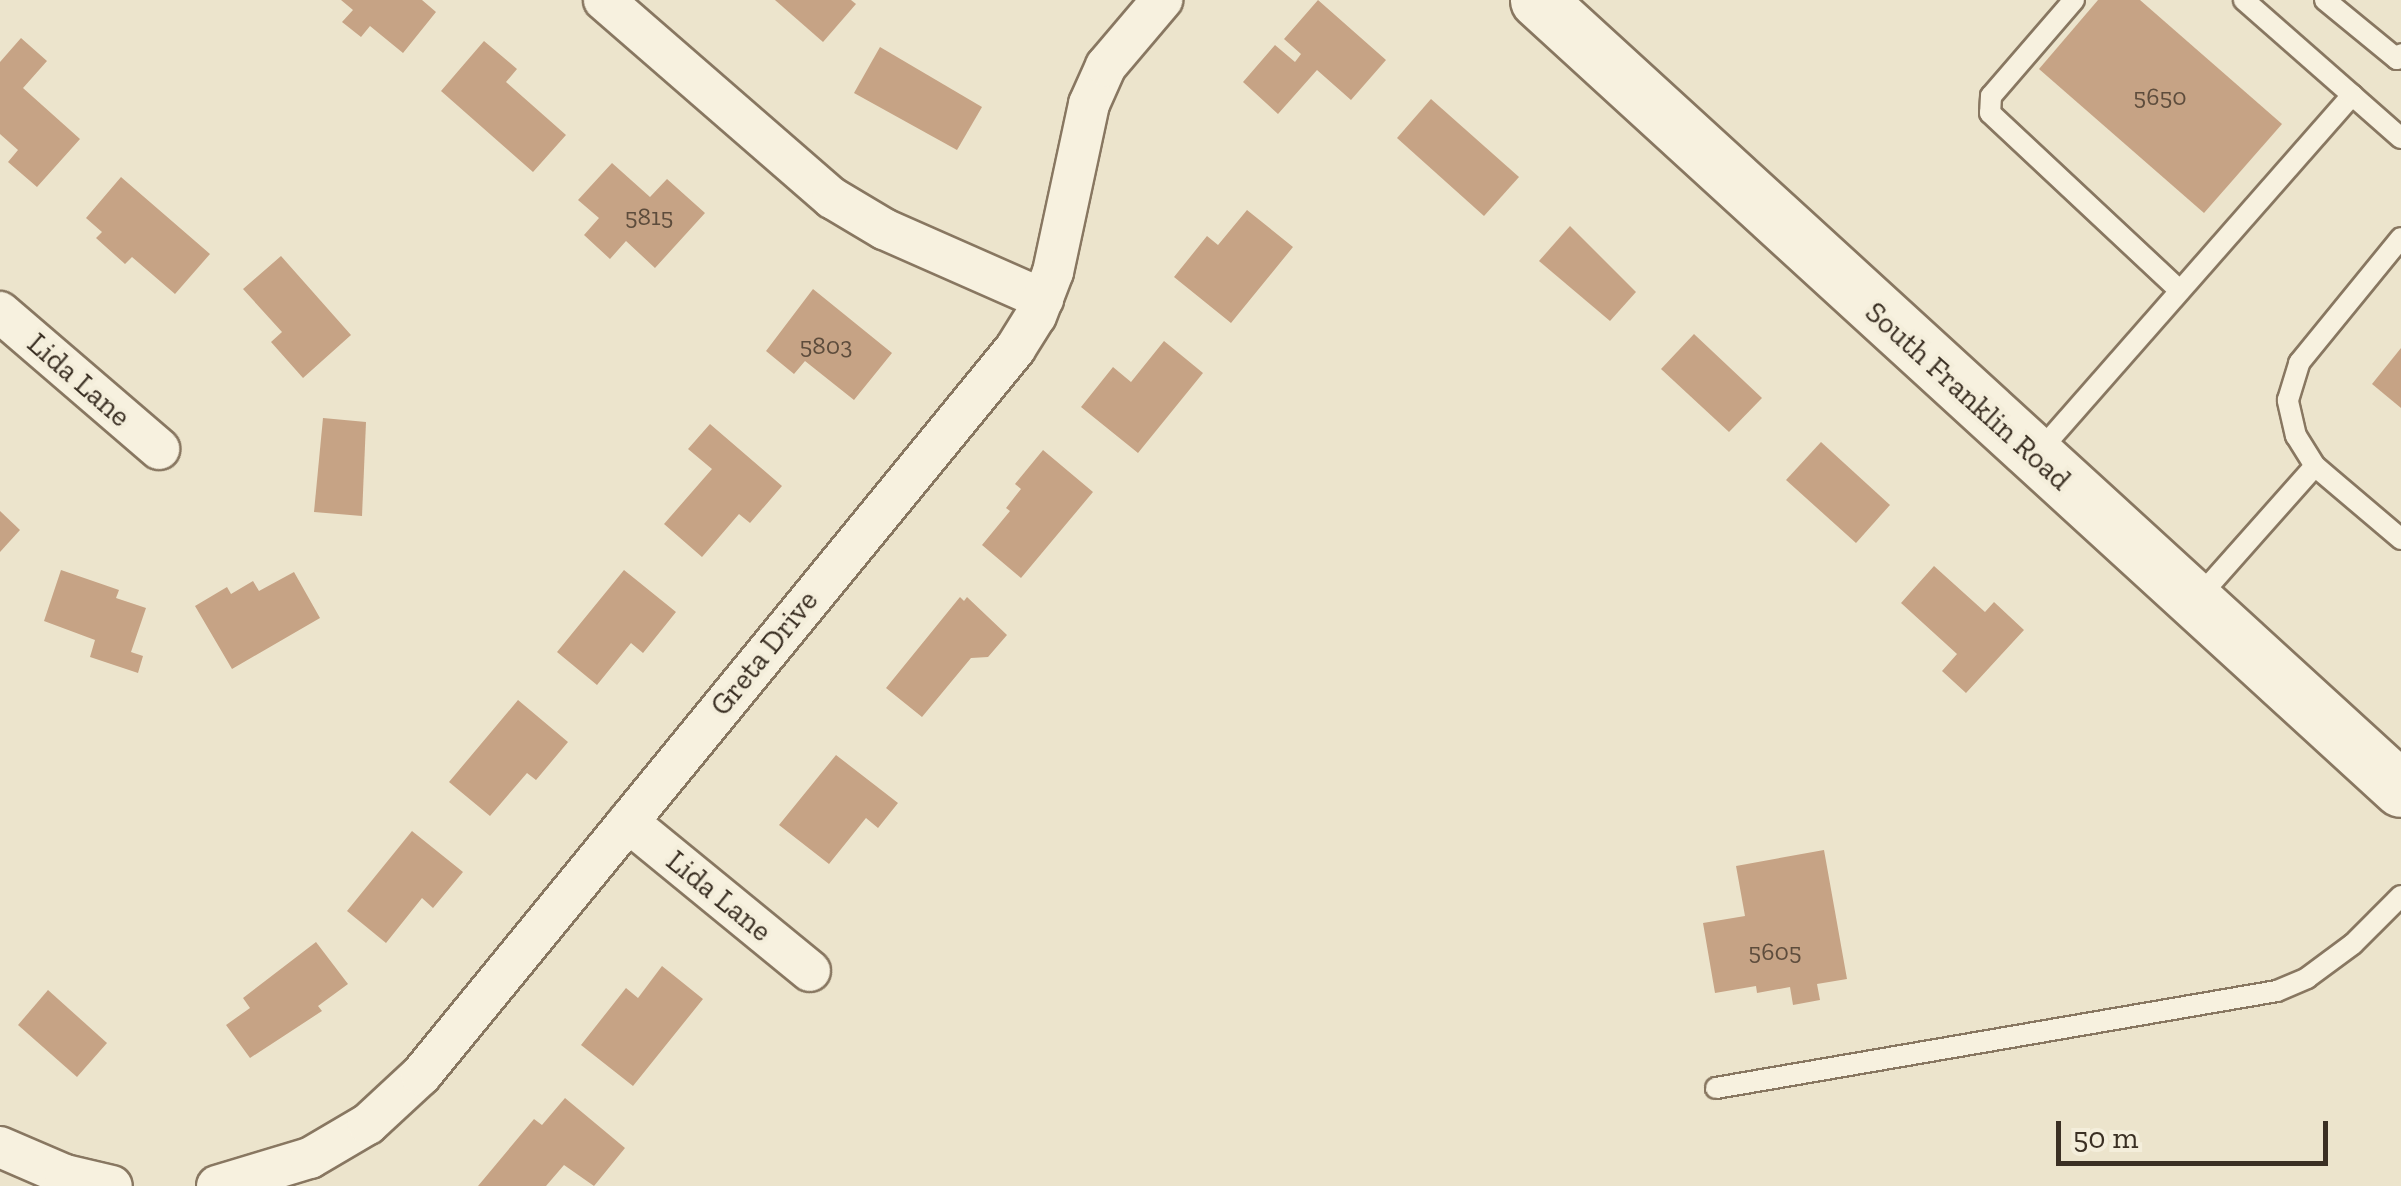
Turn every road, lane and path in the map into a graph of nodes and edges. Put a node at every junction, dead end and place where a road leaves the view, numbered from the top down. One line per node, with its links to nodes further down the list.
1 (604, 0): 12 (street)
2 (1162, 0): 12 (street, Greta Drive)
3 (1538, 0): 15 (main road, South Franklin Road)
4 (2074, 0): 11 (lane)
5 (2244, 0): 8 (lane)
6 (2326, 0): 7 (lane)
7 (2401, 54)
8 (2352, 95): 9 (lane); 11 (lane)
9 (2401, 138)
10 (2401, 238): 16 (lane)
11 (2180, 291): 15 (lane)
12 (1043, 299): 20 (street, Greta Drive)
13 (0, 312): 14 (street, Lida Lane)
14 (159, 448)
15 (2035, 456): 18 (main road, South Franklin Road)
16 (2315, 466): 17 (lane); 18 (lane)
17 (2401, 539)
18 (2195, 602): 19 (main road, South Franklin Road)
19 (2401, 789)
20 (628, 822): 22 (street, Lida Lane); 26 (street, Greta Drive)
21 (2401, 896): 23 (lane)
22 (810, 971)
23 (1716, 1088)
24 (0, 1147): 25 (street)
25 (112, 1186)
26 (217, 1186)

